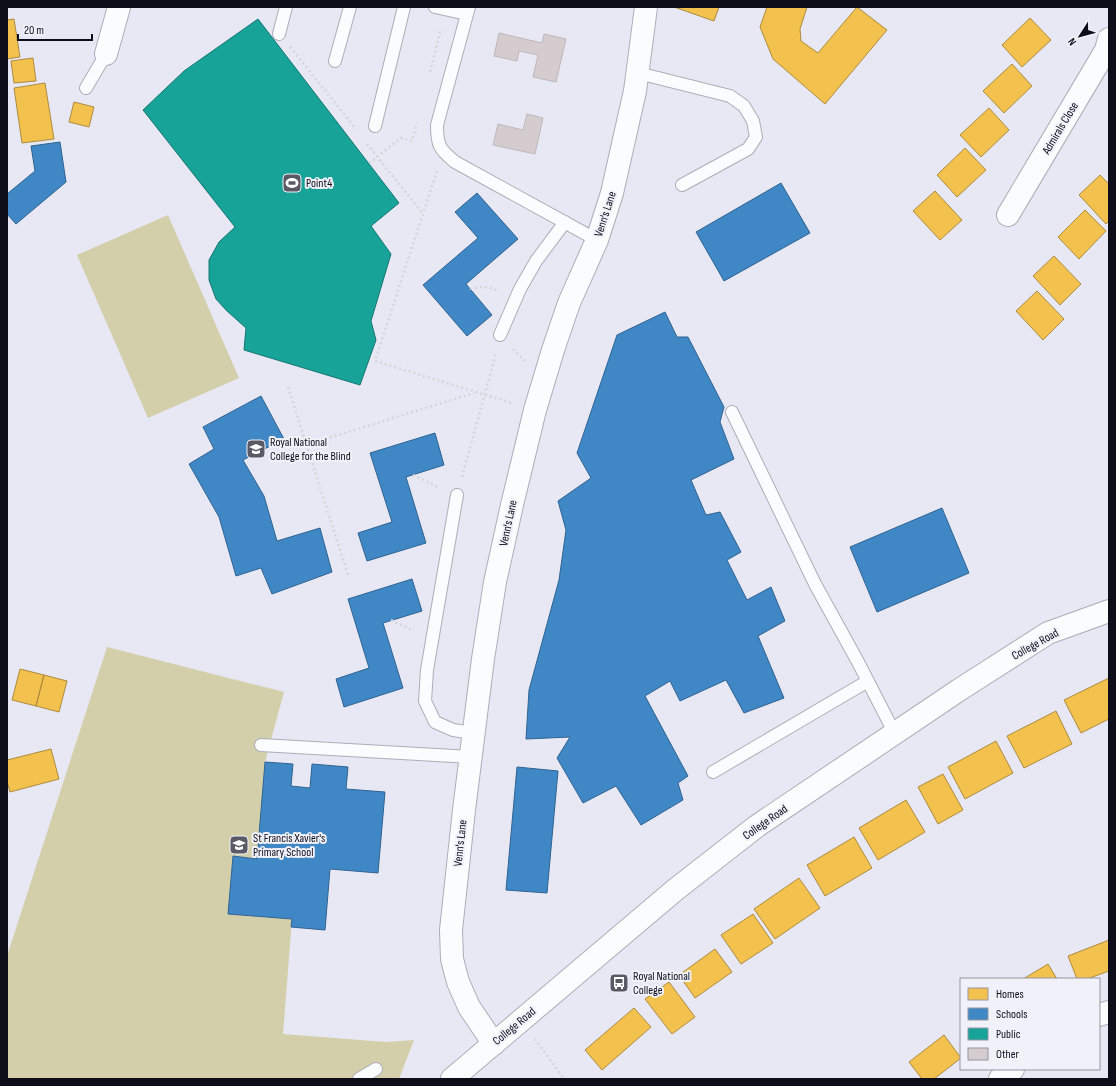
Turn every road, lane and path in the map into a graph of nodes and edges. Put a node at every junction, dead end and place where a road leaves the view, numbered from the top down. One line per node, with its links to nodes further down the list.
1 (119, 7): 11 (street)
2 (286, 7): 8 (lane)
3 (350, 7): 12 (lane)
4 (404, 7): 17 (lane)
5 (435, 7): 7 (lane)
6 (646, 7): 13 (street, Venn's Lane)
7 (468, 11): 9 (lane)
8 (279, 34): 18 (path)
9 (460, 38): 14 (path); 20 (lane)
10 (1109, 39): 25 (street, Admirals Close)
11 (106, 54): 15 (lane)
12 (335, 61)
13 (638, 73): 23 (lane); 27 (street, Venn's Lane)
14 (429, 76)
15 (86, 88)
16 (418, 120): 21 (path)
17 (375, 126)
18 (358, 132)
19 (363, 138): 21 (path)
20 (443, 152): 24 (path); 26 (lane)
21 (378, 157): 22 (path); 24 (path)
22 (369, 163)
23 (682, 184)
24 (423, 214): 33 (path)
25 (1008, 215)
26 (565, 222): 27 (lane); 29 (lane)
27 (597, 240): 31 (street, Venn's Lane)
28 (470, 289): 29 (path)
29 (516, 300): 30 (lane)
30 (500, 335): 31 (path); 34 (path)
31 (544, 381): 35 (street, Venn's Lane)
32 (288, 387): 37 (path)
33 (476, 392): 34 (path); 37 (path)
34 (485, 395): 35 (path); 39 (path)
35 (535, 410): 45 (street, Venn's Lane)
36 (732, 412): 44 (lane)
37 (306, 444): 40 (path)
38 (413, 475): 39 (path)
39 (457, 495): 43 (lane)
40 (349, 578)
41 (1109, 611): 46 (street, College Road)
42 (391, 620): 43 (path)
43 (432, 639): 45 (lane)
44 (868, 681): 46 (lane); 49 (lane)
45 (473, 733): 48 (street, Venn's Lane)
46 (895, 734): 50 (street, College Road)
47 (261, 745): 48 (lane)
48 (470, 757): 51 (street, Venn's Lane)
49 (713, 772)
50 (521, 1020): 51 (street, College Road); 56 (path)
51 (494, 1044): 55 (street, College Road)
52 (376, 1069): 54 (lane)
53 (1012, 1070): 57 (street)
54 (359, 1079)
55 (452, 1079)
56 (564, 1079)
57 (1000, 1079)

